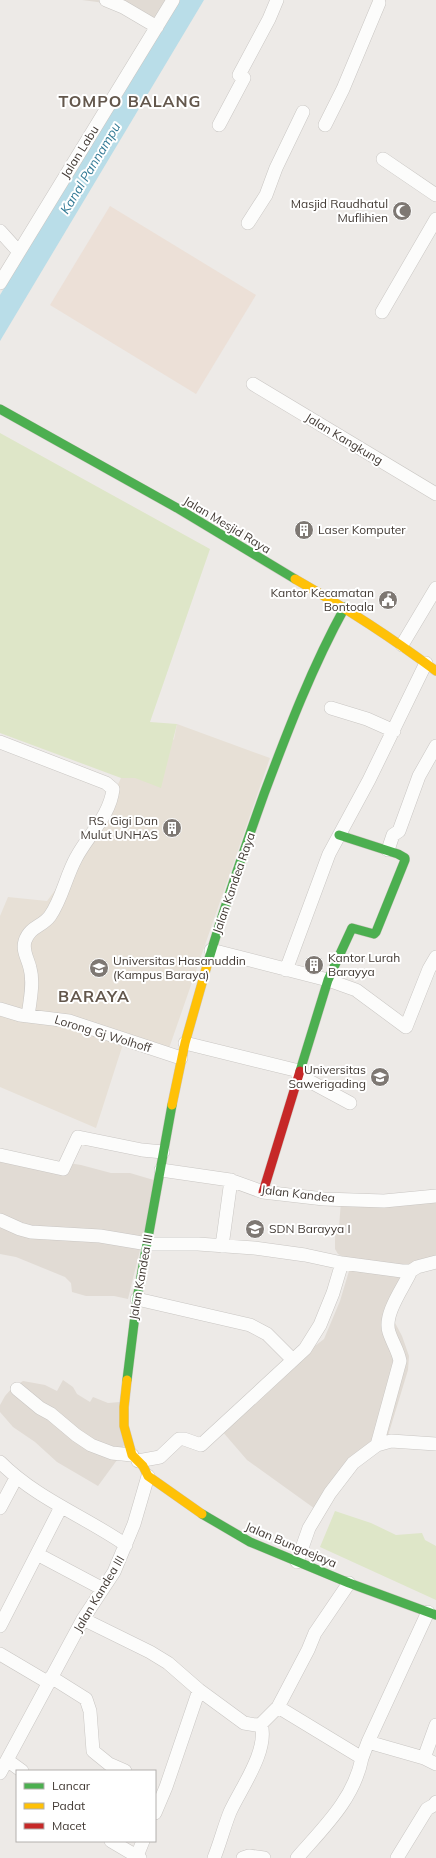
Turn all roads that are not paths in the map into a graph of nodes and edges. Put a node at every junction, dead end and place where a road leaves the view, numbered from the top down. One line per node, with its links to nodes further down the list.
1 (106, 0): 5 (street)
2 (173, 0): 5 (street, Jalan Labu)
3 (277, 0): 7 (street)
4 (379, 3): 8 (street)
5 (156, 27): 14 (street, Jalan Labu)
6 (303, 112): 12 (street)
7 (219, 125)
8 (325, 125)
9 (383, 159): 10 (street)
10 (436, 195)
11 (436, 219): 16 (street)
12 (248, 223)
13 (0, 231): 14 (street)
14 (19, 252): 15 (street, Jalan Labu)
15 (0, 283)
16 (382, 312)
17 (253, 384): 19 (street, Jalan Kangkung)
18 (0, 409): 21 (main road, Jalan Mesjid Raya)
19 (436, 494)
20 (436, 588): 22 (street)
21 (345, 607): 22 (main road, Jalan Mesjid Raya); 30 (main road, Jalan Kandea Raya)
22 (402, 645): 23 (main road, Jalan Mesjid Raya)
23 (431, 667): 25 (street)
24 (332, 708): 25 (street)
25 (394, 731): 28 (street)
26 (436, 746): 29 (street)
27 (2, 748): 35 (street)
28 (339, 835): 29 (main road); 32 (street)
29 (388, 850): 33 (main road)
30 (211, 950): 32 (street); 36 (main road, Jalan Kandea Raya)
31 (436, 957): 33 (street)
32 (286, 970): 33 (street)
33 (328, 980): 38 (main road)
34 (0, 1009): 35 (street, Lorong Gj Wolhoff)
35 (28, 1016): 37 (street, Lorong Gj Wolhoff)
36 (185, 1043): 37 (main road, Jalan Kandea Raya); 38 (street)
37 (181, 1058): 40 (main road, Jalan Kandea Raya)
38 (299, 1073): 39 (street); 44 (main road)
39 (350, 1103)
40 (163, 1152): 41 (street); 42 (main road, Jalan Kandea Raya)
41 (0, 1155)
42 (161, 1170): 43 (street, Jalan Kandea); 47 (main road, Jalan Kandea III)
43 (231, 1180): 44 (street, Jalan Kandea); 48 (street)
44 (264, 1192): 45 (street, Jalan Kandea)
45 (436, 1196)
46 (0, 1220): 47 (street)
47 (148, 1244): 48 (street); 52 (main road, Jalan Kandea III)
48 (222, 1246): 50 (street)
49 (436, 1262): 51 (street)
50 (342, 1263): 51 (street); 53 (street)
51 (410, 1271): 56 (street)
52 (136, 1299): 53 (street); 57 (main road, Jalan Kandea III)
53 (293, 1360): 57 (street)
54 (17, 1389): 57 (street)
55 (436, 1444): 56 (street)
56 (377, 1445): 65 (street)
57 (135, 1458): 59 (main road, Jalan Kandea III)
58 (0, 1462): 60 (street)
59 (148, 1476): 63 (street, Jalan Kandea III); 65 (main road, Jalan Bungaejaya)
60 (16, 1478): 61 (street); 62 (street)
61 (61, 1507): 63 (street); 64 (street)
62 (0, 1508)
63 (126, 1545): 67 (street, Jalan Kandea III)
64 (37, 1554): 67 (street); 70 (street)
65 (297, 1562): 66 (main road, Jalan Bungaejaya)
66 (349, 1583): 68 (main road, Jalan Bungaejaya); 74 (street)
67 (103, 1589): 69 (street, Jalan Kandea III)
68 (432, 1613): 77 (street)
69 (83, 1620): 72 (street, Jalan Kandea III); 73 (street)
70 (0, 1626)
71 (0, 1654): 72 (street)
72 (50, 1680): 79 (street, Jalan Kandea III); 82 (street)
73 (199, 1690): 75 (street); 84 (street)
74 (278, 1707): 75 (street); 78 (street)
75 (261, 1724): 90 (street)
76 (436, 1725): 80 (street)
77 (368, 1742): 78 (street); 80 (street)
78 (362, 1758): 93 (street)
79 (8, 1760): 81 (street); 83 (street, Jalan Kandea III)
80 (430, 1761)
81 (21, 1770)
82 (124, 1770)
83 (0, 1773)
84 (160, 1785): 86 (street)
85 (436, 1802): 94 (street)
86 (156, 1807)
87 (143, 1842): 89 (street)
88 (115, 1849): 89 (street)
89 (139, 1857)
90 (214, 1858)
91 (243, 1858): 92 (street)
92 (264, 1858)
93 (297, 1858)
94 (397, 1858)

